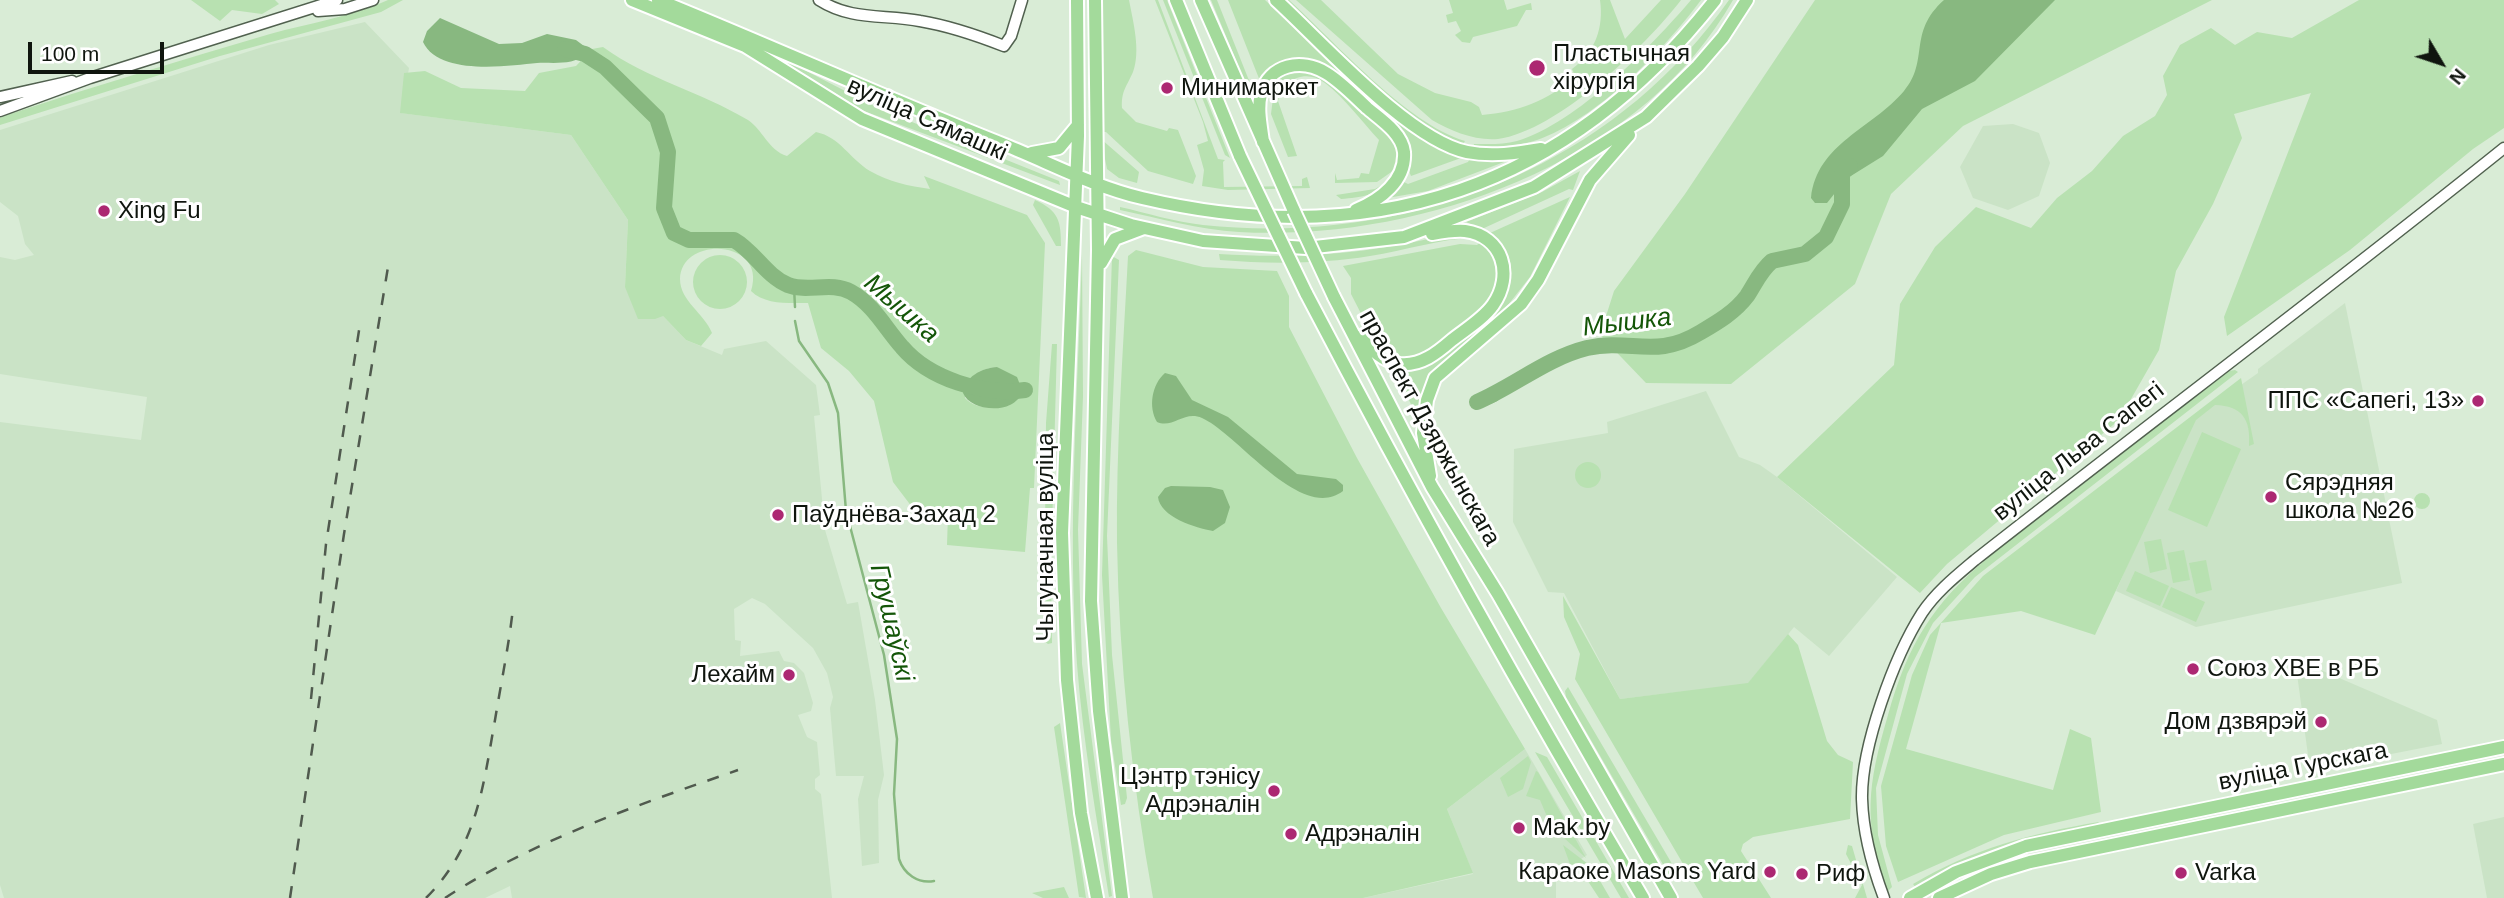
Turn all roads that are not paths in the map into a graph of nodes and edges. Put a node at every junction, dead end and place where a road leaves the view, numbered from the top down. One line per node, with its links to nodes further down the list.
1 (337, 0): 14 (street)
2 (373, 0): 14 (street)
3 (632, 0): 26 (main road, вуліца Сямашкі)
4 (658, 0): 23 (main road, вуліца Сямашкі)
5 (819, 0): 6 (street)
6 (1022, 0)
7 (1077, 0): 19 (main road, Чыгуначная вуліца)
8 (1095, 0): 25 (main road, Чыгуначная вуліца)
9 (1176, 0): 48 (main road, праспект Дзяржынскага, bridge)
10 (1201, 0): 21 (main road, праспект Дзяржынскага)
11 (1276, 0): 20 (main road)
12 (1715, 0): 20 (main road)
13 (1747, 0): 18 (main road)
14 (307, 12): 15 (street)
15 (89, 78): 16 (street); 17 (street)
16 (0, 97)
17 (0, 111)
18 (1646, 117): 30 (main road); 33 (main road)
19 (1078, 124): 23 (main road); 24 (main road, Чыгуначная вуліца)
20 (1566, 141): 28 (main road)
21 (1263, 142): 28 (main road); 32 (main road, праспект Дзяржынскага, bridge)
22 (2504, 148): 50 (street, вуліца Льва Сапегі)
23 (1023, 152): 24 (main road, вуліца Сямашкі)
24 (1077, 174): 25 (main road, вуліца Сямашкі); 26 (main road, Чыгуначная вуліца)
25 (1097, 182): 27 (main road, Чыгуначная вуліца); 28 (main road, вуліца Сямашкі)
26 (1076, 207): 27 (main road, вуліца Сямашкі); 46 (main road, Чыгуначная вуліца)
27 (1098, 214): 29 (main road, вуліца Сямашкі); 31 (main road, Чыгуначная вуліца)
28 (1342, 216)
29 (1144, 228): 30 (main road, вуліца Сямашкі); 31 (main road)
30 (1404, 237): 32 (main road)
31 (1098, 274): 47 (main road, Чыгуначная вуліца)
32 (1347, 322): 33 (main road, праспект Дзяржынскага)
33 (1432, 487): 49 (main road, праспект Дзяржынскага)
34 (2504, 747): 35 (main road, вуліца Гурскага)
35 (2448, 759): 37 (main road); 38 (main road, вуліца Гурскага)
36 (2504, 764): 37 (main road, вуліца Гурскага)
37 (2451, 775): 39 (main road, вуліца Гурскага)
38 (2303, 789): 39 (main road); 40 (main road, вуліца Гурскага)
39 (2293, 807): 42 (main road, вуліца Гурскага)
40 (2110, 828): 41 (main road, вуліца Гурскага); 42 (main road)
41 (2096, 831): 43 (main road); 44 (main road, вуліца Гурскага)
42 (2113, 844): 43 (main road, вуліца Гурскага)
43 (2099, 847): 45 (main road, вуліца Гурскага)
44 (1956, 872): 45 (main road); 51 (main road, вуліца Гурскага)
45 (1963, 886): 52 (main road, вуліца Гурскага)
46 (1097, 898)
47 (1122, 898)
48 (1643, 898)
49 (1671, 898)
50 (1884, 898)
51 (1910, 898)
52 (1939, 898)

